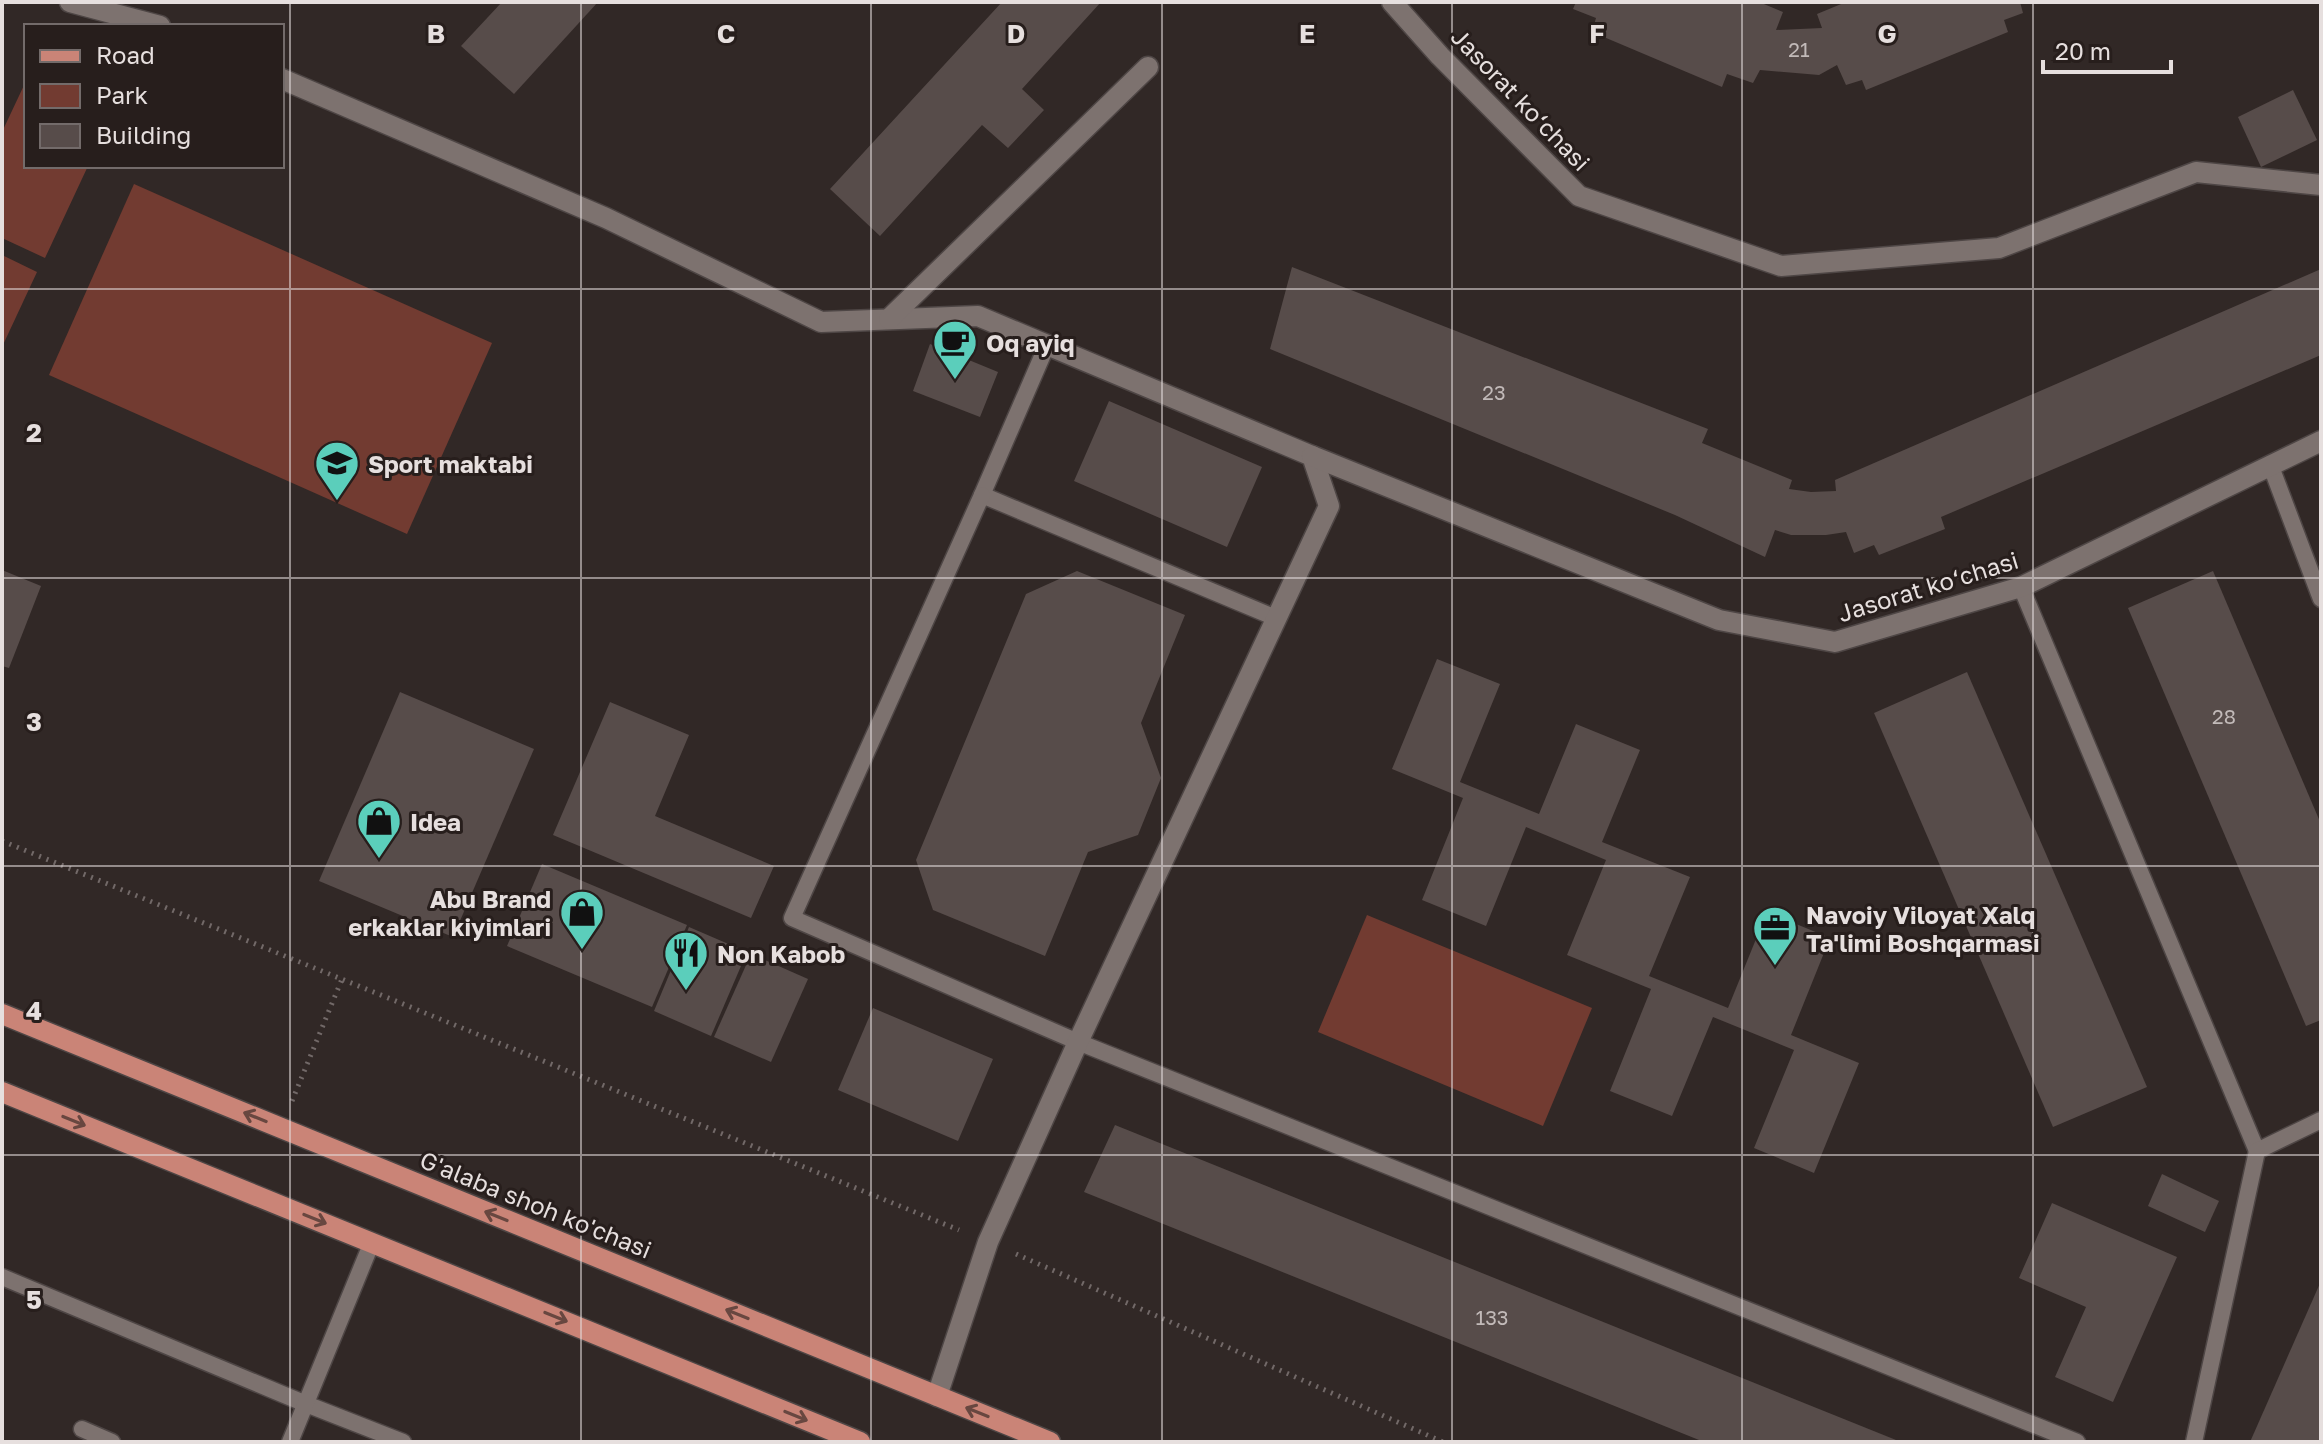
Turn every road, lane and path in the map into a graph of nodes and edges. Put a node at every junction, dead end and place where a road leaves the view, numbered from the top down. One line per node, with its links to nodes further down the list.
1 (70, 2): 3 (street)
2 (1392, 2): 6 (street, Jasorat ko‘chasi)
3 (152, 24)
4 (1148, 67): 7 (street)
5 (284, 80): 7 (street, Jasorat ko‘chasi)
6 (2321, 185)
7 (889, 319): 8 (street, Jasorat ko‘chasi)
8 (1047, 345): 10 (street, Jasorat ko‘chasi); 12 (lane)
9 (2321, 441): 11 (street, Jasorat ko‘chasi)
10 (1312, 456): 13 (street, Jasorat ko‘chasi); 15 (street)
11 (2270, 464): 13 (street, Jasorat ko‘chasi); 14 (lane)
12 (982, 495): 15 (lane); 19 (lane)
13 (2021, 587): 23 (lane)
14 (2321, 599)
15 (1276, 618): 19 (street)
16 (2, 841): 17 (path)
17 (342, 979): 22 (path); 25 (path)
18 (2, 1014): 22 (main road, G'alaba shoh ko'chasi, one-way to 18)
19 (1078, 1042): 25 (street); 36 (lane)
20 (2, 1092): 24 (main road, one-way to 24)
21 (2321, 1120): 23 (lane)
22 (281, 1128): 27 (main road, G'alaba shoh ko'chasi, one-way to 22)
23 (2257, 1151): 37 (lane)
24 (372, 1242): 28 (lane); 33 (main road, one-way to 33)
25 (988, 1242): 27 (street); 35 (path)
26 (2, 1277): 28 (lane)
27 (937, 1396): 34 (main road, G'alaba shoh ko'chasi, one-way to 27)
28 (306, 1404): 31 (lane); 32 (lane)
29 (82, 1429): 30 (lane)
30 (112, 1442)
31 (290, 1442)
32 (403, 1442)
33 (860, 1442)
34 (1050, 1442)
35 (1443, 1442)
36 (2077, 1442)
37 (2194, 1442)

